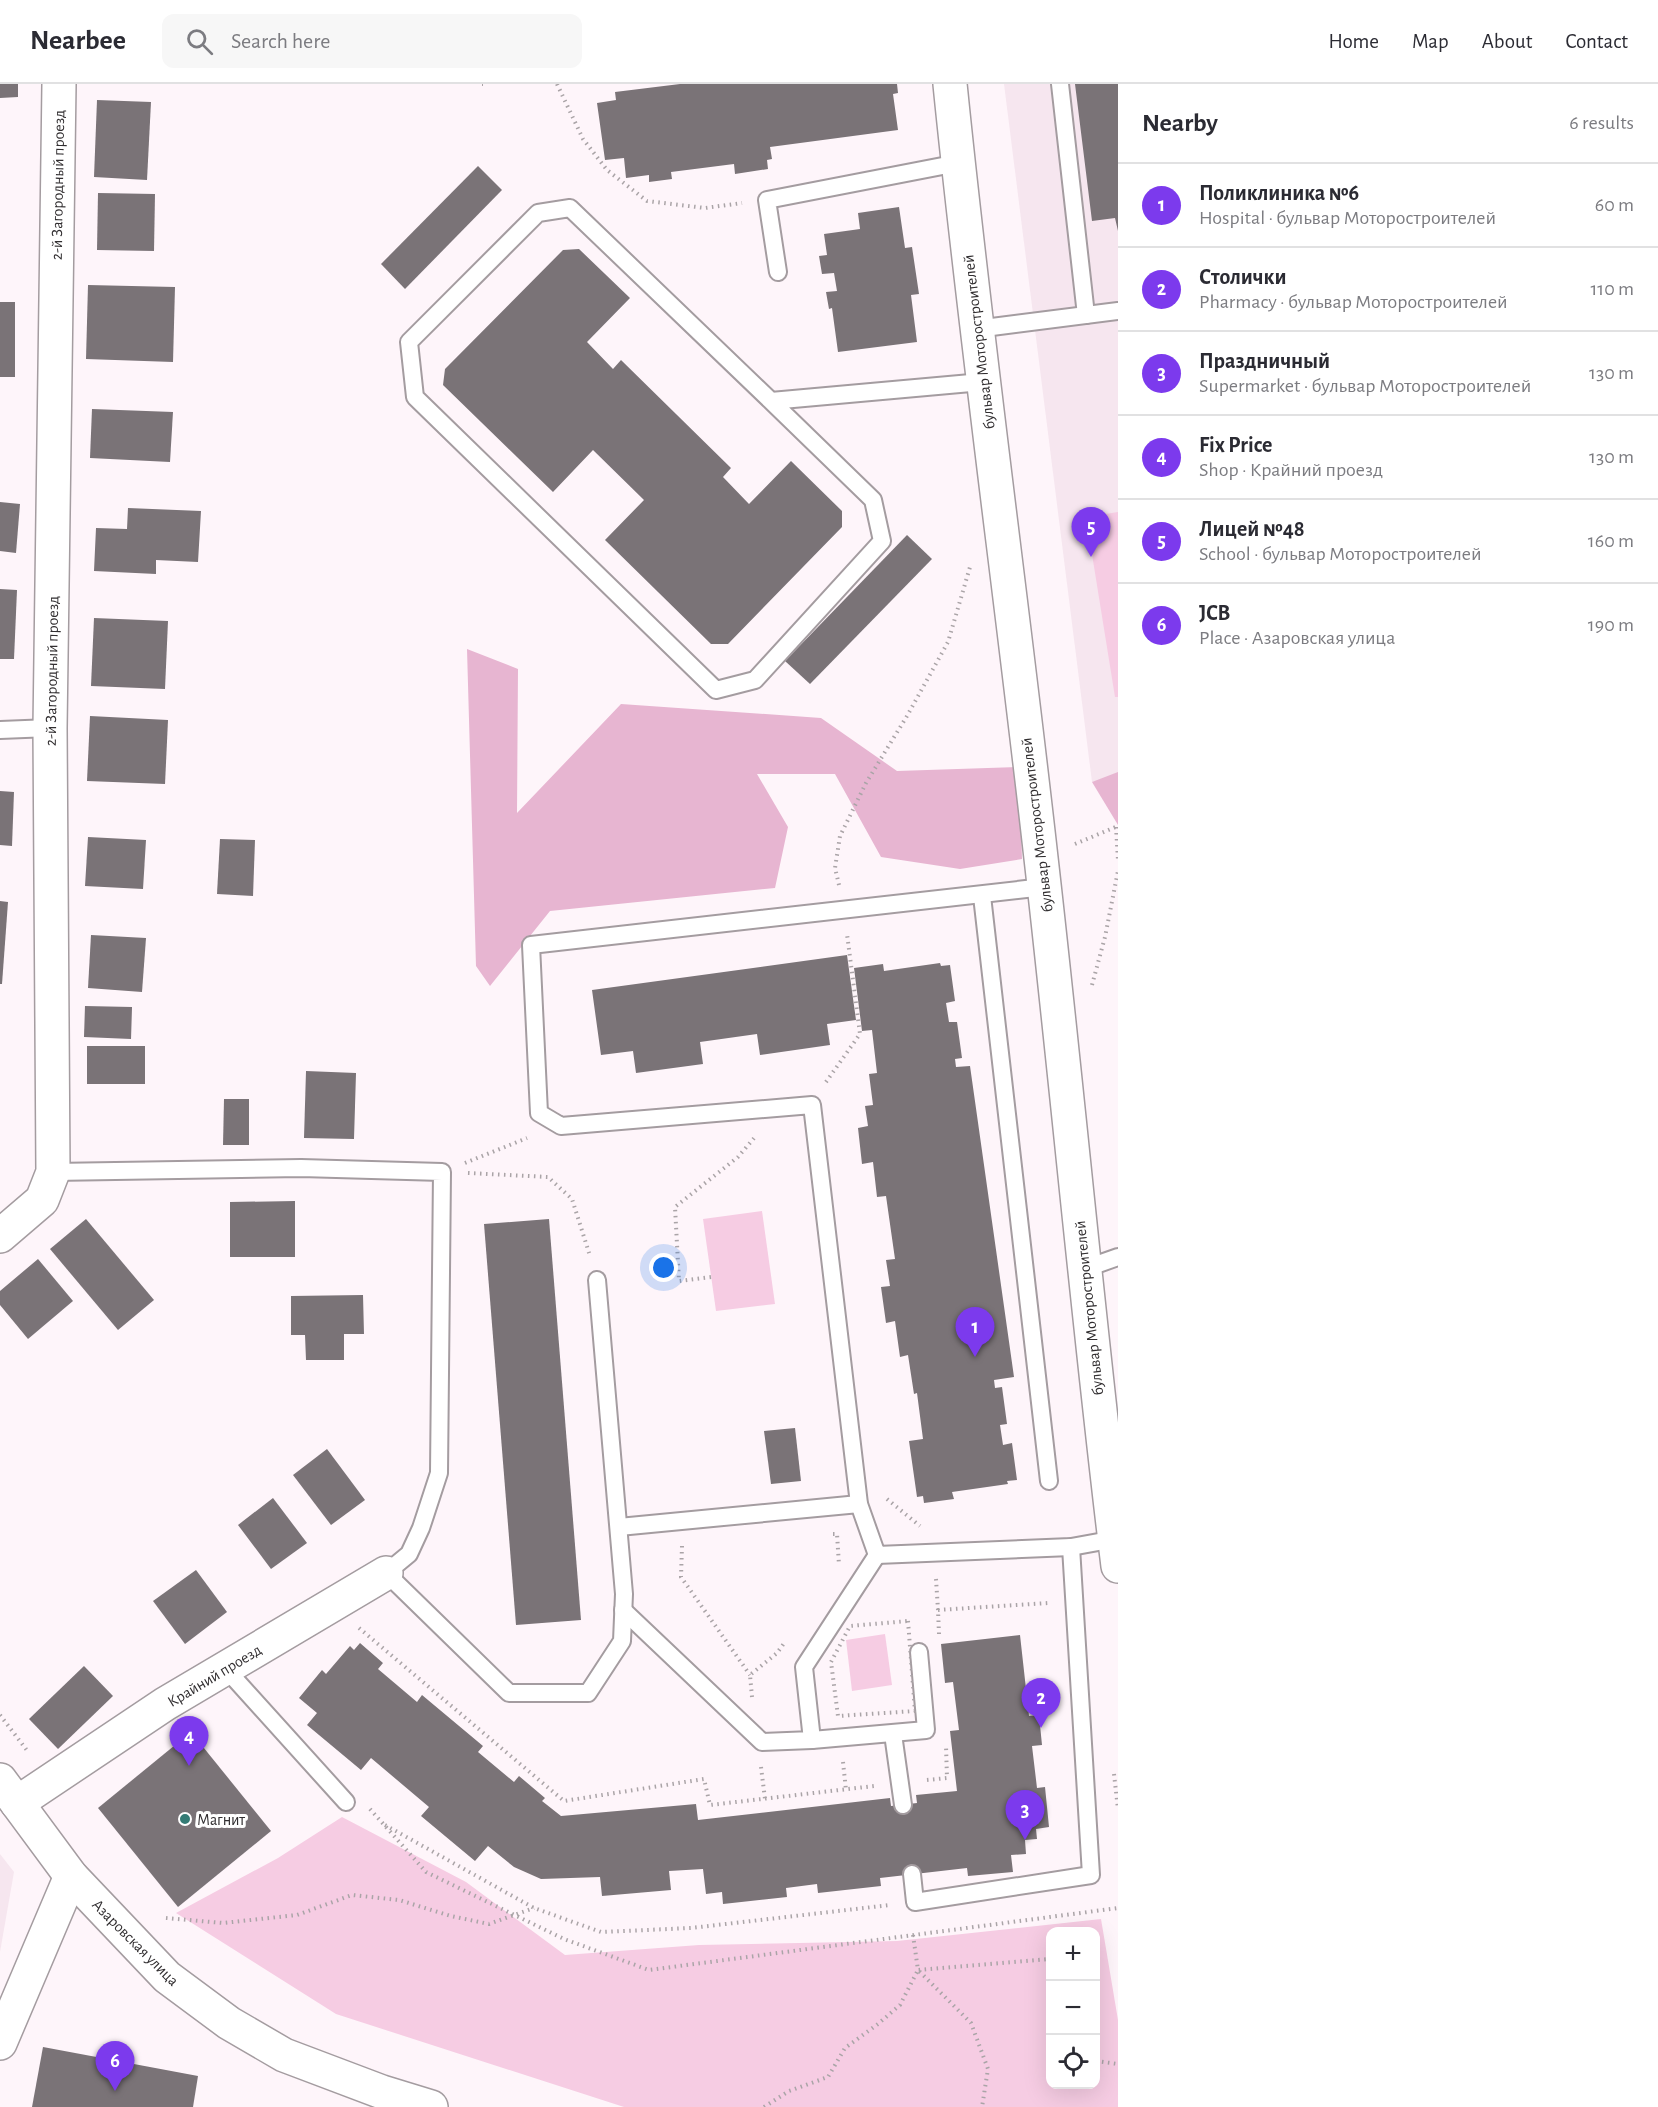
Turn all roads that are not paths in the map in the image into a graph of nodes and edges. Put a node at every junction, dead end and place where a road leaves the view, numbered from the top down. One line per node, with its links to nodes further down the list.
1 (59, 84): 11 (street, 2-й Загородный проезд)
2 (950, 84): 4 (street, бульвар Моторостроителей)
3 (1060, 84): 7 (lane)
4 (958, 163): 5 (lane); 8 (street, бульвар Моторостроителей)
5 (777, 273)
6 (1118, 311): 7 (lane)
7 (1086, 315): 8 (lane)
8 (976, 329): 9 (street, бульвар Моторостроителей)
9 (982, 382): 10 (lane); 13 (street, бульвар Моторостроителей)
10 (771, 401): 10 (lane)
11 (50, 728): 12 (lane); 15 (street, 2-й Загородный проезд)
12 (0, 730)
13 (1042, 873): 14 (lane); 18 (street, бульвар Моторостроителей)
14 (982, 896): 20 (lane); 21 (lane)
15 (53, 1172): 16 (street, 2-й Загородный проезд); 26 (lane)
16 (0, 1236)
17 (1118, 1257): 18 (lane)
18 (1084, 1269): 24 (street, бульвар Моторостроителей)
19 (597, 1280): 22 (lane)
20 (1049, 1481)
21 (858, 1504): 22 (lane); 25 (lane)
22 (619, 1527): 27 (lane)
23 (1071, 1547): 24 (lane); 25 (lane); 35 (lane)
24 (1116, 1552)
25 (878, 1555): 31 (lane)
26 (386, 1573): 27 (lane); 29 (street, Крайний проезд)
27 (623, 1610): 31 (lane)
28 (915, 1652): 30 (lane)
29 (225, 1668): 32 (street, Крайний проезд); 33 (lane)
30 (893, 1734): 31 (lane); 34 (lane)
31 (812, 1740)
32 (5, 1789): 36 (street, Азаровская улица)
33 (346, 1802)
34 (903, 1805)
35 (912, 1874)
36 (71, 1876): 37 (street); 38 (street, Азаровская улица)
37 (0, 2043)
38 (380, 2100): 39 (street, Азаровская улица)
39 (432, 2107)

